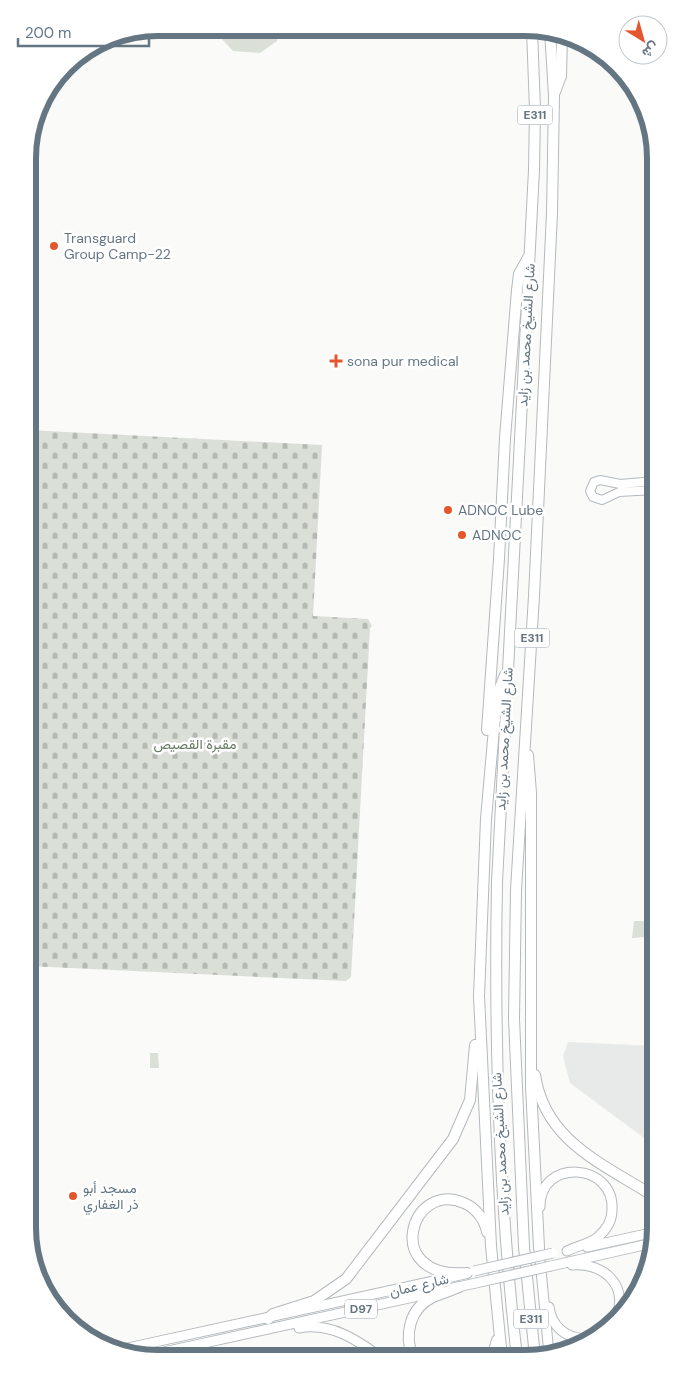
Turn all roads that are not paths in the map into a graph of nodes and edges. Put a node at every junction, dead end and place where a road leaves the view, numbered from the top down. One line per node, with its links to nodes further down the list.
1 (532, 37): 5 (highway, شارع الشيخ محمد بن زايد / E311)
2 (551, 40): 4 (highway, شارع الشيخ محمد بن زايد / E311)
3 (562, 42): 4 (highway)
4 (554, 96): 9 (highway, شارع الشيخ محمد بن زايد / E311)
5 (530, 255): 8 (highway, شارع الشيخ محمد بن زايد / E311); 10 (highway)
6 (647, 482): 7 (street)
7 (647, 490)
8 (507, 672): 10 (highway); 36 (highway, شارع الشيخ محمد بن زايد / E311)
9 (525, 735): 12 (highway); 30 (highway, شارع الشيخ محمد بن زايد / E311)
10 (486, 819): 11 (highway)
11 (479, 996): 16 (highway); 25 (highway)
12 (532, 1052): 13 (highway); 17 (highway)
13 (646, 1191)
14 (646, 1234): 18 (main road, شارع عمان / D97)
15 (645, 1245): 19 (main road, شارع عمان / D97)
16 (491, 1246): 20 (highway); 24 (highway)
17 (539, 1248): 18 (main road); 22 (main road)
18 (566, 1251): 20 (main road, شارع عمان / D97, bridge)
19 (553, 1266): 21 (main road, شارع عمان / D97, bridge); 23 (main road)
20 (471, 1272): 25 (main road, شارع عمان / D97)
21 (459, 1287): 26 (main road, شارع عمان / D97); 33 (highway)
22 (542, 1287): 27 (main road); 29 (main road)
23 (618, 1306)
24 (497, 1317): 34 (highway); 35 (highway)
25 (268, 1319): 28 (main road, شارع عمان / D97)
26 (246, 1334): 31 (main road, شارع عمان / D97); 32 (main road)
27 (576, 1338)
28 (132, 1347)
29 (548, 1348)
30 (534, 1349)
31 (173, 1350)
32 (371, 1350)
33 (410, 1350)
34 (494, 1350)
35 (501, 1350)
36 (516, 1350)

